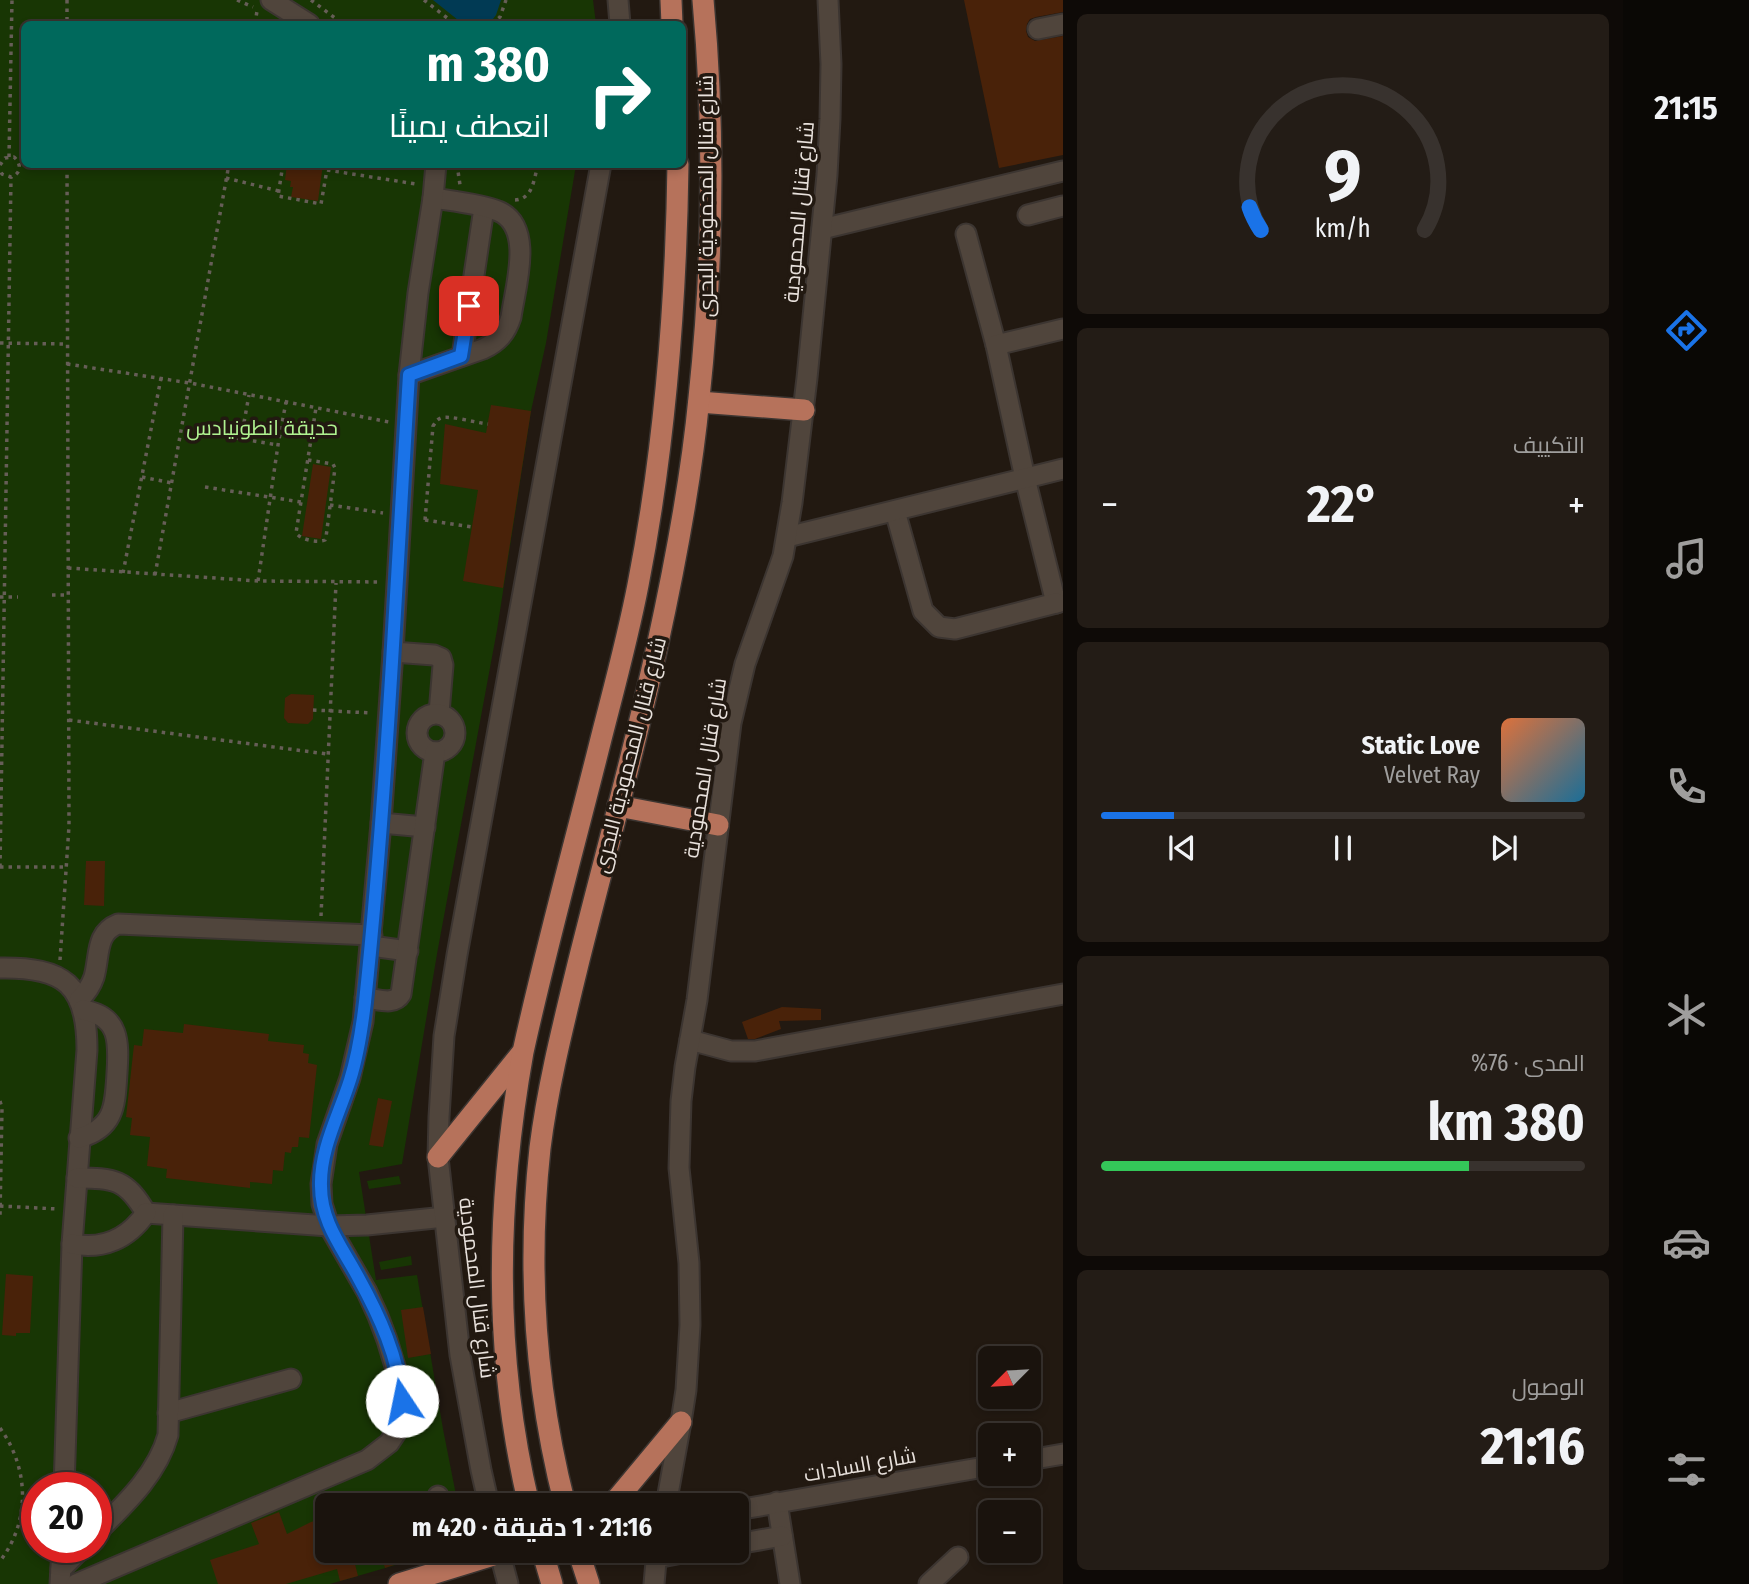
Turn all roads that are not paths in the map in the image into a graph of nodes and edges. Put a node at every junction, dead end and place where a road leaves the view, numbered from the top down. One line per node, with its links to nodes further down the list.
1 (618, 0): 7 (street)
2 (671, 0): 8 (main road)
3 (703, 0): 25 (main road, شارع قنال المحمودية البحرى)
4 (828, 0): 19 (street, شارع قنال المحمودية)
5 (264, 5): 6 (street)
6 (302, 21)
7 (620, 21)
8 (672, 21)
9 (1063, 24): 10 (street)
10 (1038, 29)
11 (435, 168): 15 (street)
12 (600, 168): 50 (street, شارع قنال المحمودية)
13 (678, 168): 48 (main road, شارع قنال المحمودية البحرى)
14 (1063, 171): 19 (street)
15 (427, 191): 17 (street); 24 (street)
16 (1063, 206): 18 (street)
17 (484, 208): 23 (street); 23 (street)
18 (1028, 215)
19 (822, 229): 26 (street, شارع قنال المحمودية)
20 (966, 234): 22 (street)
21 (1063, 329): 22 (street)
22 (996, 345): 28 (street)
23 (461, 356): 24 (street)
24 (409, 375): 32 (street)
25 (699, 402): 26 (main road); 37 (main road, شارع قنال المحمودية البحرى)
26 (804, 410): 30 (street, شارع قنال المحمودية)
27 (1063, 469): 28 (street)
28 (1025, 478): 29 (street); 31 (street)
29 (895, 511): 30 (street); 31 (street)
30 (787, 537): 39 (street, شارع قنال المحمودية)
31 (1059, 602)
32 (393, 652): 33 (street); 34 (street)
33 (439, 713): 35 (street); 36 (street)
34 (381, 720): 35 (street); 38 (street)
35 (417, 729): 36 (street)
36 (435, 752): 40 (street)
37 (618, 806): 39 (main road); 66 (main road, شارع قنال المحمودية البحرى)
38 (380, 823): 40 (street); 41 (street)
39 (718, 825): 47 (street, شارع قنال المحمودية)
40 (425, 827): 42 (street)
41 (371, 940): 42 (street); 45 (street); 46 (street)
42 (408, 951): 45 (street)
43 (0, 968): 46 (street)
44 (1063, 994): 47 (street)
45 (365, 998): 55 (street)
46 (81, 1005): 49 (street); 49 (street)
47 (690, 1040): 59 (street, شارع قنال المحمودية)
48 (523, 1052): 50 (main road); 65 (main road, شارع قنال المحمودية البحرى)
49 (79, 1138): 51 (street)
50 (438, 1157): 54 (street, شارع قنال المحمودية)
51 (76, 1178): 52 (street); 56 (street)
52 (146, 1213): 53 (street); 56 (street)
53 (173, 1215): 55 (street); 58 (street)
54 (445, 1217): 55 (street); 64 (street, شارع قنال المحمودية)
55 (329, 1226): 80 (street)
56 (72, 1244): 63 (street)
57 (291, 1379): 58 (street)
58 (168, 1413): 71 (street)
59 (681, 1422): 67 (main road); 68 (street, شارع قنال المحمودية)
60 (1063, 1454): 61 (street)
61 (1041, 1458)
62 (978, 1468): 69 (street, شارع السادات)
63 (65, 1472)
64 (486, 1493)
65 (527, 1493)
66 (562, 1493)
67 (622, 1493)
68 (668, 1493)
69 (777, 1502): 70 (street, شارع السادات); 72 (street)
70 (749, 1508)
71 (112, 1516)
72 (782, 1536): 73 (street); 86 (street)
73 (749, 1542)
74 (958, 1557): 87 (street)
75 (465, 1563): 81 (main road)
76 (502, 1563): 82 (street)
77 (545, 1563): 83 (main road)
78 (582, 1563): 84 (main road)
79 (655, 1563): 85 (street)
80 (76, 1584)
81 (399, 1584)
82 (508, 1584)
83 (552, 1584)
84 (589, 1584)
85 (654, 1584)
86 (790, 1584)
87 (929, 1584)

